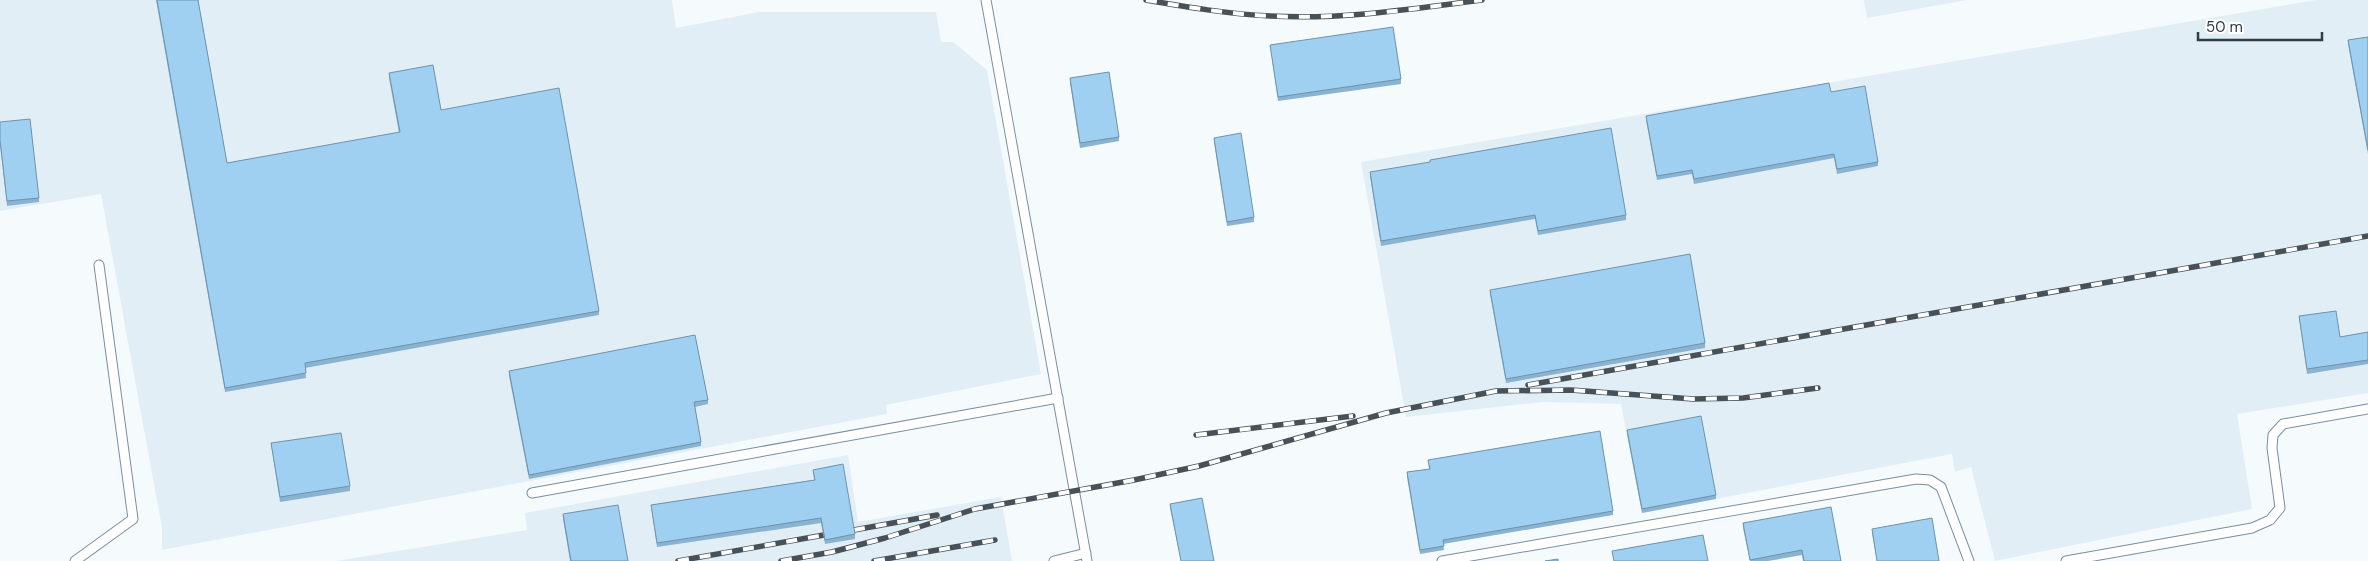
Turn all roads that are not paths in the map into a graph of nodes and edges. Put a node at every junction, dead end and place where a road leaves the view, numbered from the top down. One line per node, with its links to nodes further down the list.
1 (986, 0): 3 (lane)
2 (99, 265): 7 (lane)
3 (1058, 398): 5 (lane); 6 (lane)
4 (2368, 409): 11 (lane)
5 (532, 493)
6 (1087, 557): 8 (lane)
7 (75, 561)
8 (1054, 561)
9 (1442, 561): 10 (lane)
10 (1969, 561)
11 (2066, 561)

